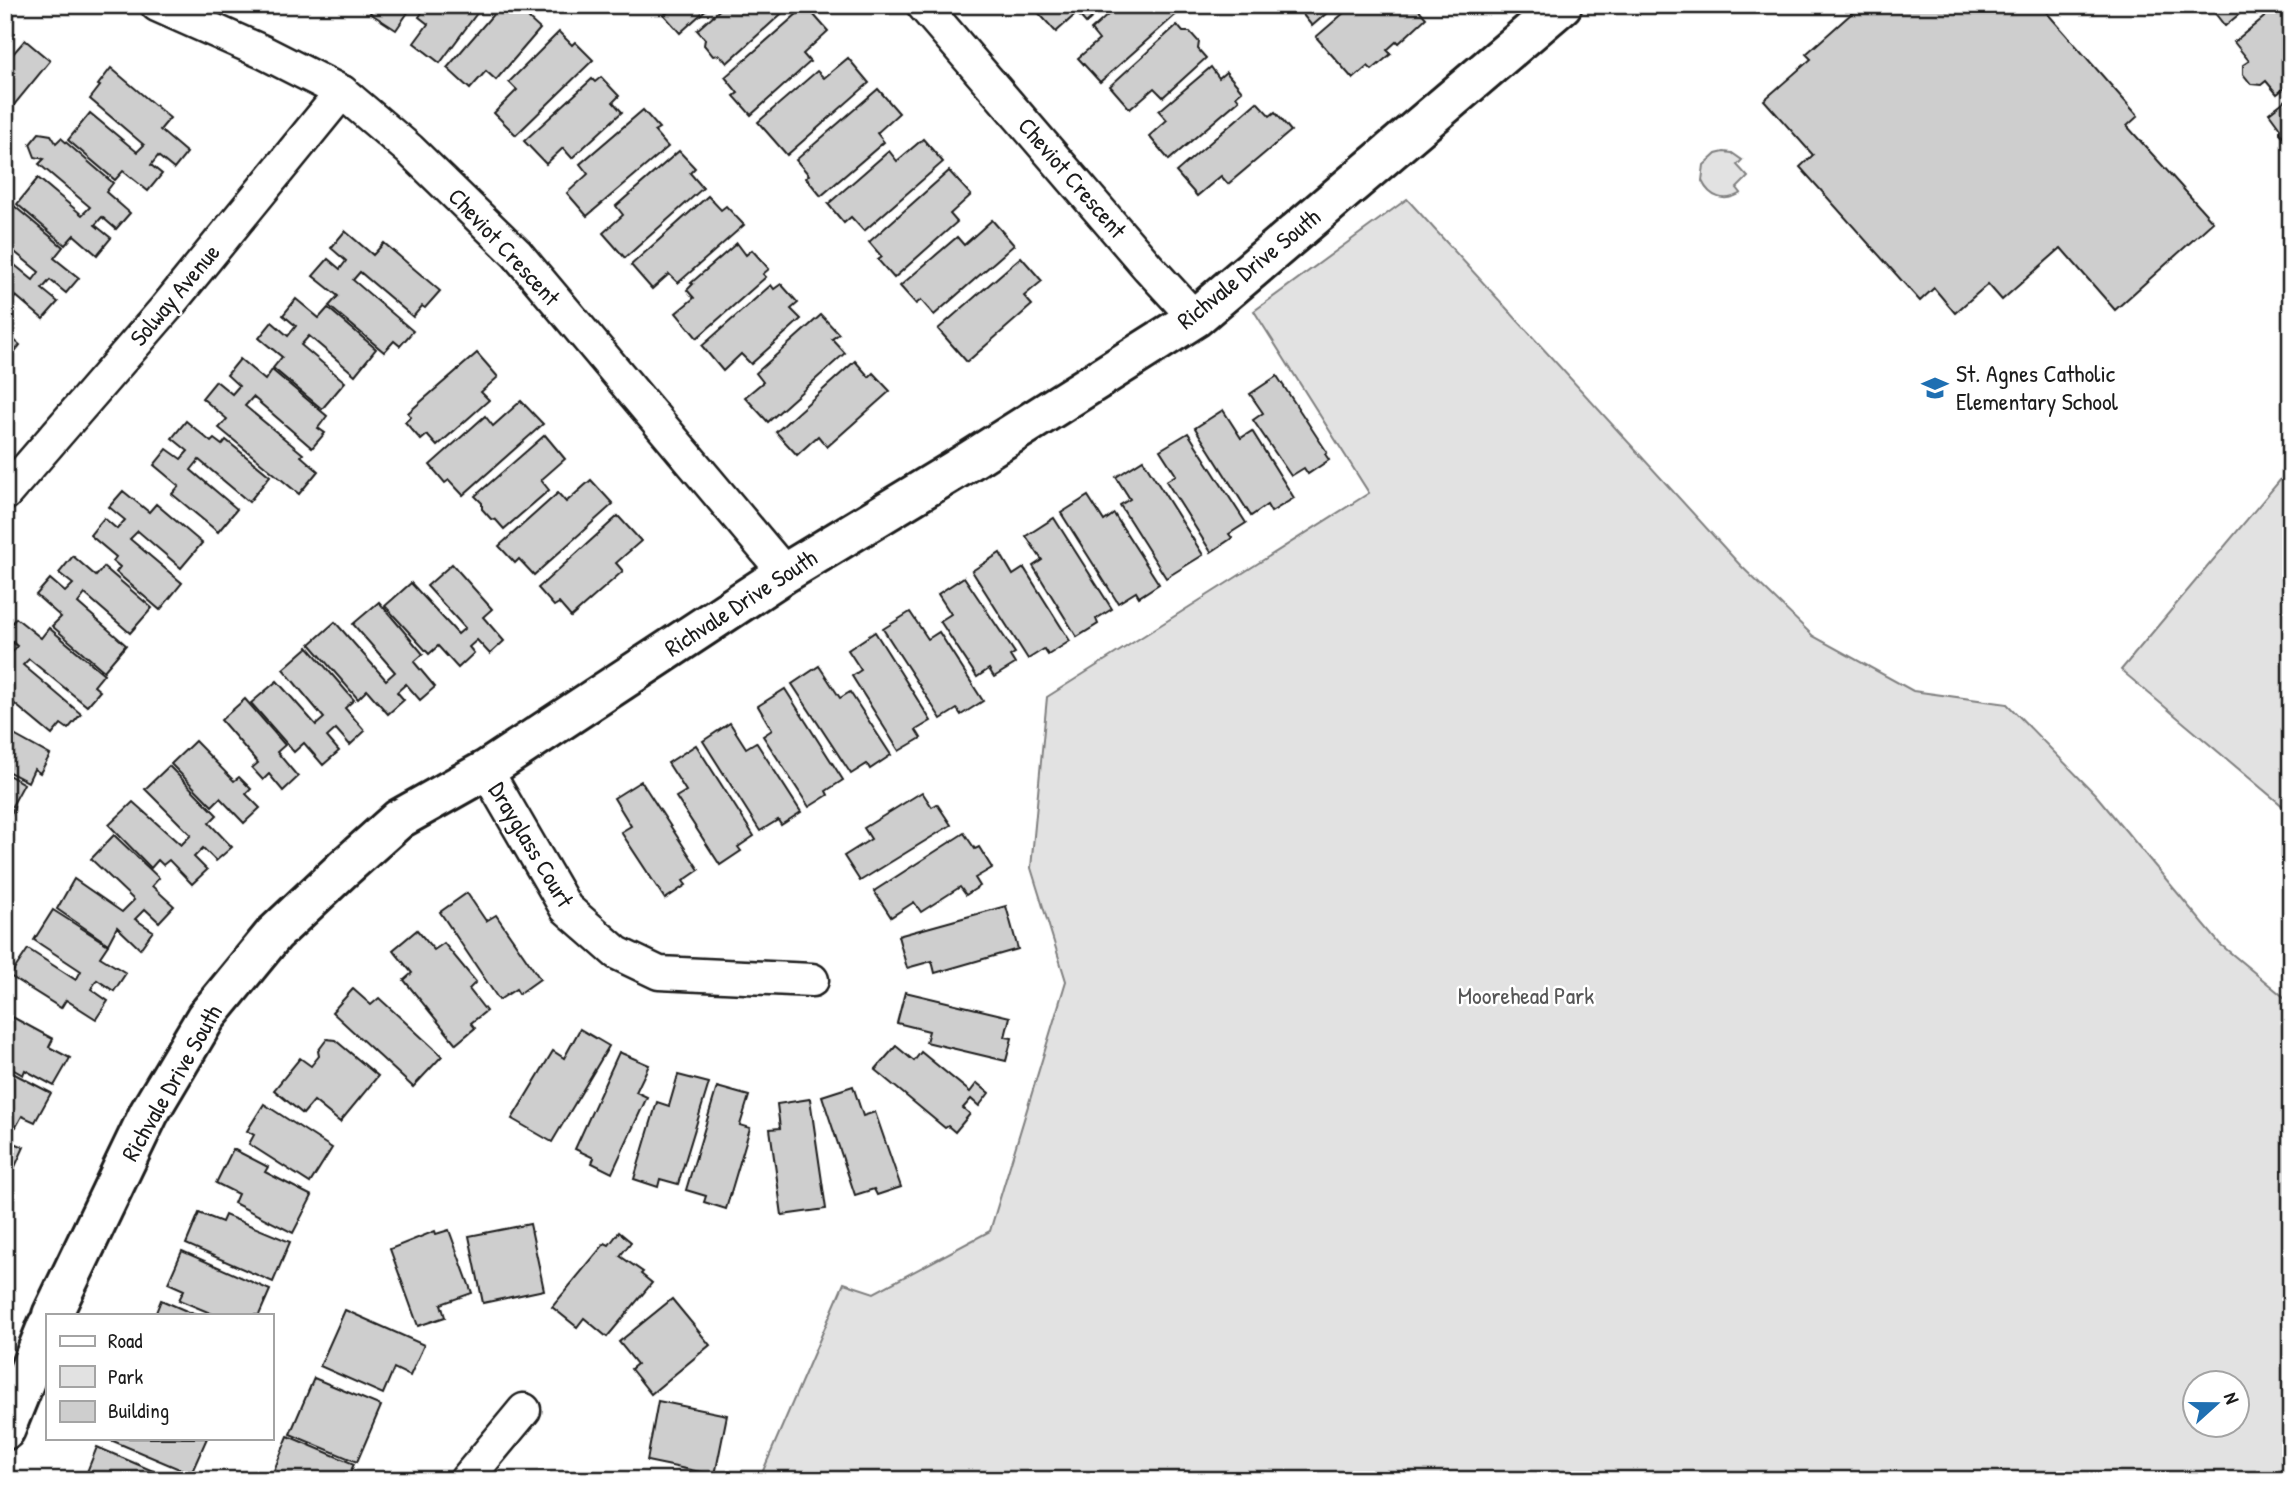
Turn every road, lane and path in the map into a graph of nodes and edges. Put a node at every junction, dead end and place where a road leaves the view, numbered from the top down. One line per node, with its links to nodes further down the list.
1 (157, 5): 4 (street, Cheviot Crescent)
2 (923, 5): 5 (street, Cheviot Crescent)
3 (1562, 5): 5 (street, Richvale Drive South)
4 (342, 92): 6 (street, Solway Avenue); 7 (street, Cheviot Crescent)
5 (1195, 318): 7 (street, Richvale Drive South)
6 (5, 494)
7 (785, 573): 8 (street, Richvale Drive South)
8 (486, 769): 9 (street, Drayglass Court); 10 (street, Richvale Drive South)
9 (812, 980)
10 (52, 1314)
11 (46, 1328): 13 (street)
12 (524, 1410): 14 (street)
13 (5, 1430)
14 (466, 1480)

